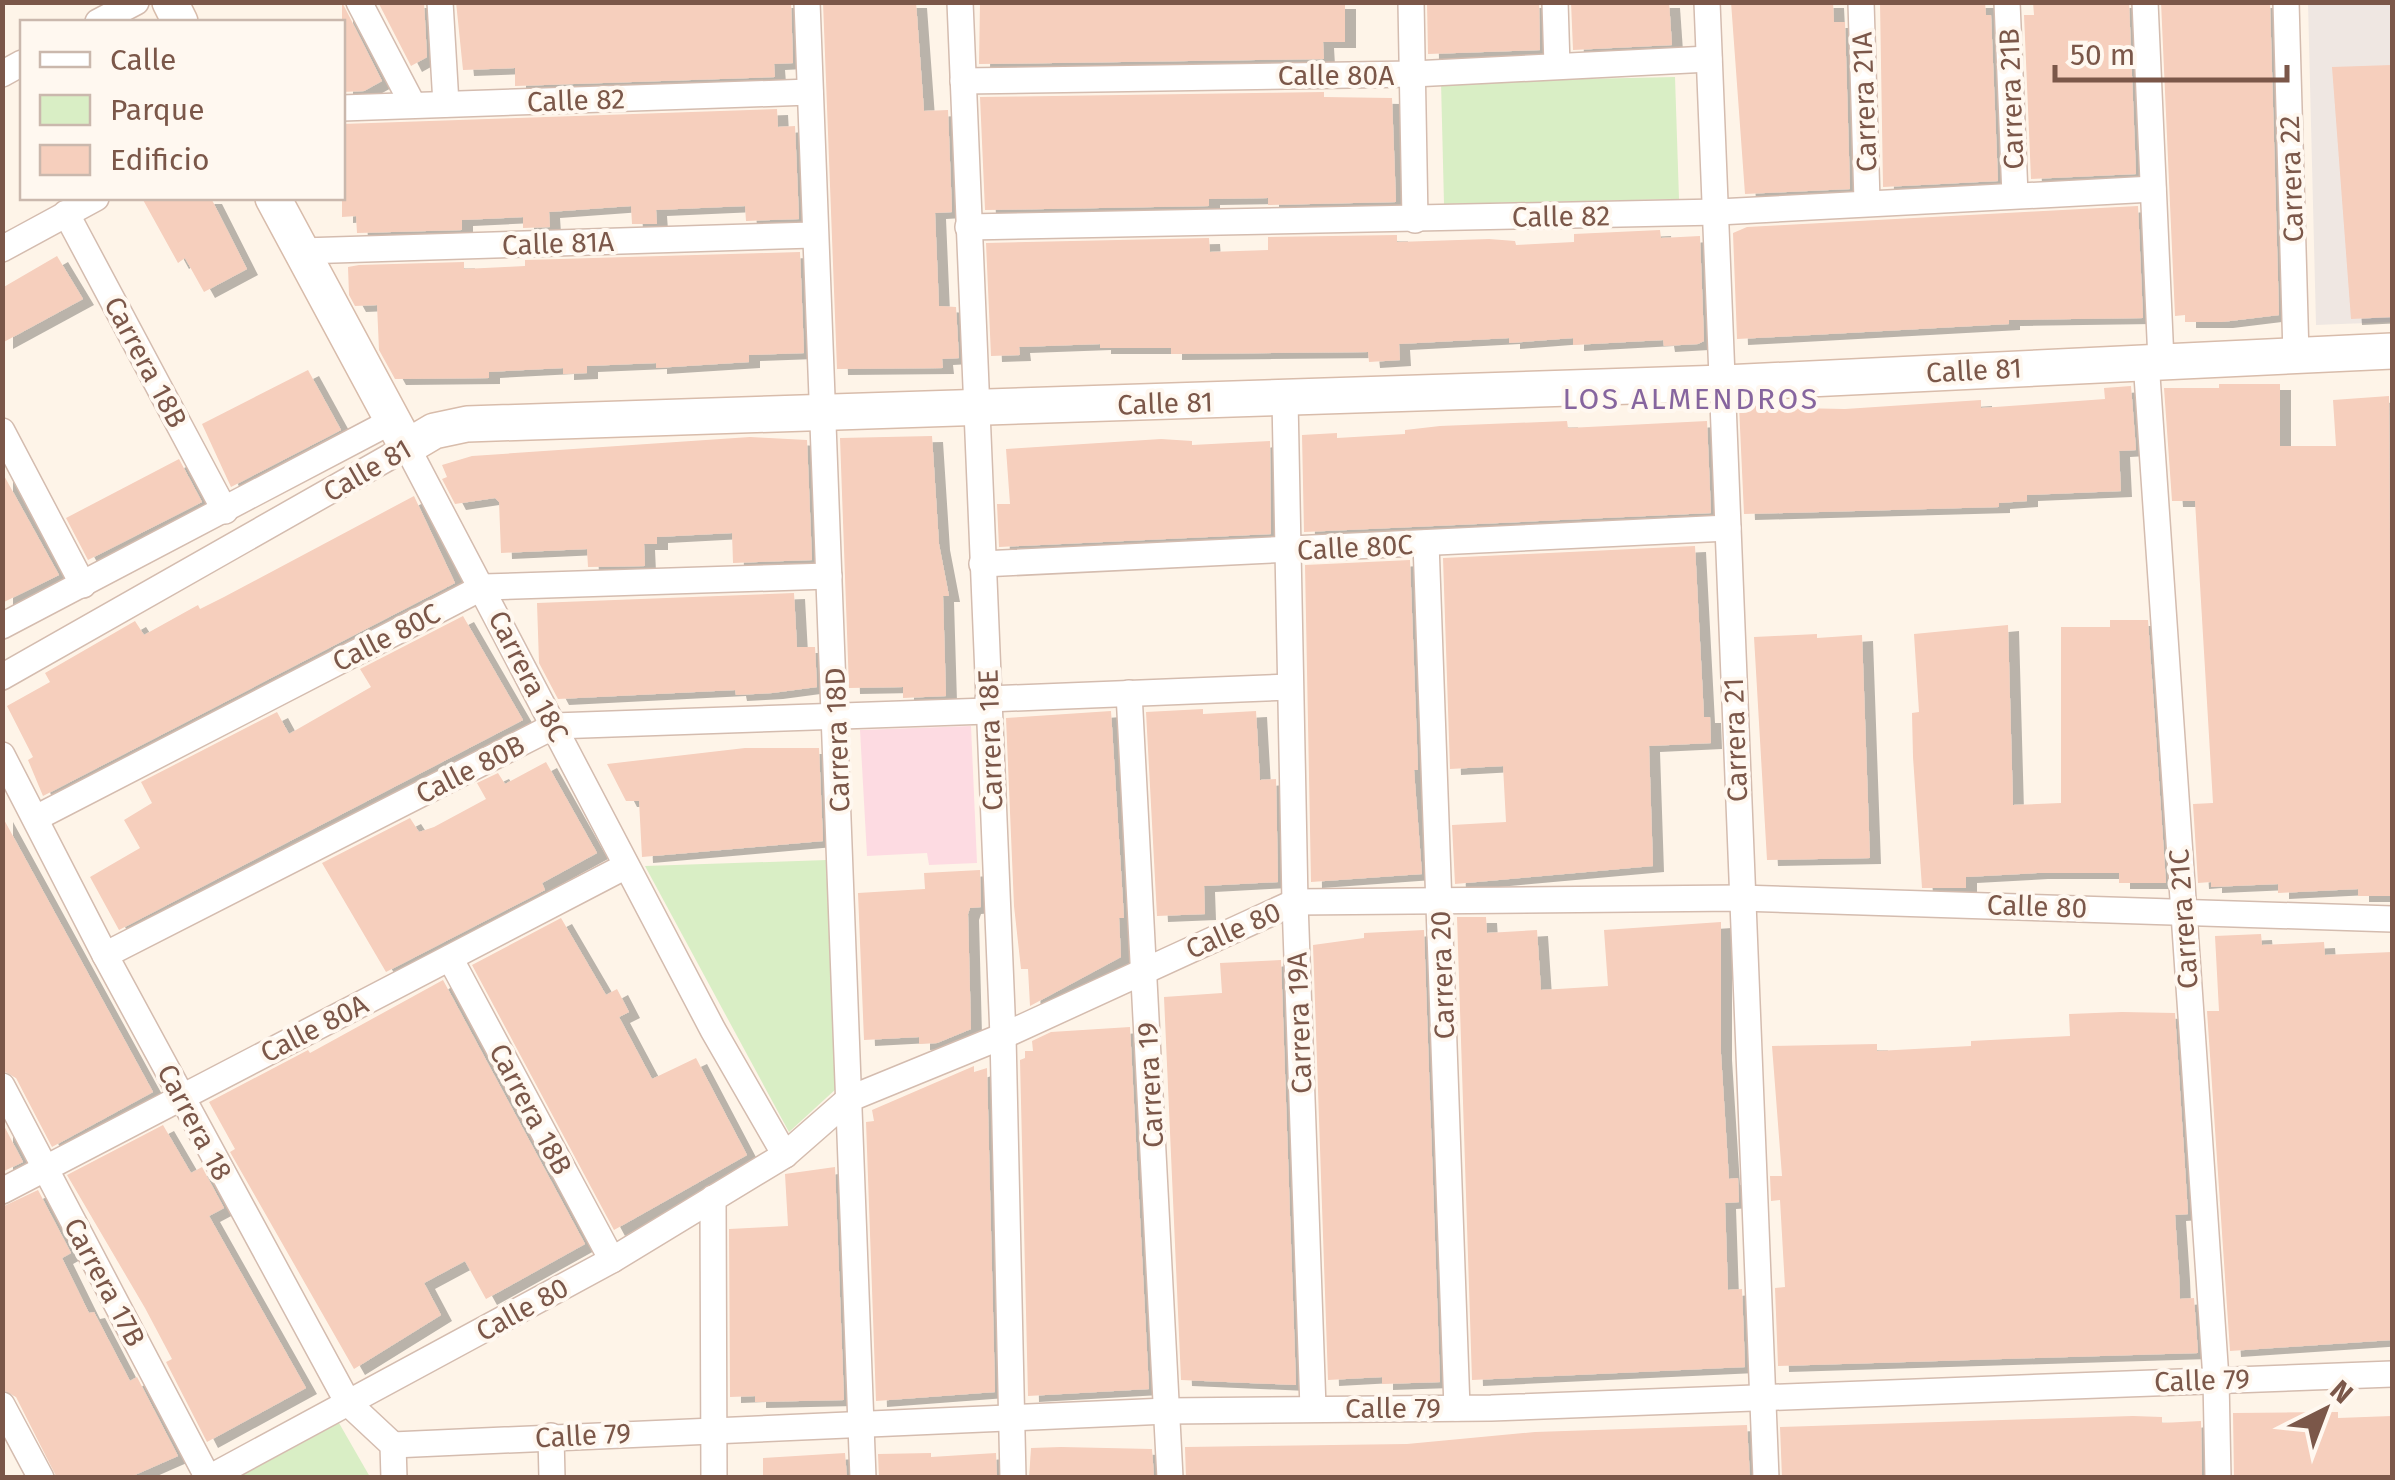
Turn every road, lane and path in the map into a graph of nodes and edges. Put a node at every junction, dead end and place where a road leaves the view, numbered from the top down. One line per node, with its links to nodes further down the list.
1 (136, 2): 13 (street)
2 (360, 2): 19 (street)
3 (440, 2): 20 (street)
4 (807, 2): 18 (street, Carrera 18D)
5 (960, 2): 17 (street, Carrera 18E)
6 (1412, 2): 16 (street)
7 (1555, 2): 15 (street)
8 (1707, 2): 14 (street, Carrera 21)
9 (1861, 2): 26 (street, Carrera 21A)
10 (2008, 2): 23 (street, Carrera 21B)
11 (2146, 2): 22 (street, Carrera 21C)
12 (2286, 2): 35 (street, Carrera 22)
13 (102, 20)
14 (1709, 59): 15 (street, Calle 80A); 27 (street, Carrera 21)
15 (1557, 66): 16 (street, Calle 80A)
16 (1413, 74): 17 (street, Calle 80A); 29 (street)
17 (963, 81): 30 (street, Carrera 18E)
18 (810, 92): 20 (street, Calle 82); 31 (street, Carrera 18D)
19 (412, 104): 20 (street, Calle 82); 21 (street, Calle 82)
20 (446, 104)
21 (345, 108)
22 (2152, 189): 23 (street, Calle 82); 36 (street, Carrera 21C)
23 (2016, 195): 26 (street, Calle 82)
24 (92, 200): 28 (street)
25 (274, 200): 33 (street, Carrera 18C)
26 (1866, 202): 27 (street, Calle 82)
27 (1718, 212): 29 (street, Calle 82); 37 (street, Carrera 21)
28 (66, 213): 32 (street); 43 (street, Carrera 18B)
29 (1415, 220): 30 (street, Calle 82)
30 (968, 228): 39 (street, Carrera 18E)
31 (814, 235): 33 (street, Calle 81A); 40 (street, Carrera 18D)
32 (2, 249)
33 (302, 251): 42 (street, Carrera 18C)
34 (2392, 350): 35 (street, Calle 81)
35 (2296, 355): 36 (street, Calle 81)
36 (2154, 361): 37 (street, Calle 81); 64 (street, Carrera 21C)
37 (1724, 384): 38 (street, Calle 81); 44 (street, Carrera 21)
38 (1285, 398): 39 (street, Calle 81); 46 (street, Carrera 19A)
39 (976, 409): 40 (street, Calle 81); 47 (street, Carrera 18E)
40 (823, 414): 42 (street, Calle 81); 48 (street, Carrera 18D)
41 (2, 432): 49 (street)
42 (400, 434): 43 (street, Calle 81); 50 (street, Carrera 18C); 52 (street, Calle 81)
43 (225, 511): 49 (street, Calle 81)
44 (1728, 528): 45 (street, Calle 80C); 62 (street, Carrera 21)
45 (1426, 543): 46 (street, Calle 80C); 61 (street, Carrera 20)
46 (1287, 551): 47 (street, Calle 80C); 53 (street, Carrera 19A)
47 (982, 564): 55 (street, Carrera 18E)
48 (829, 576): 50 (street, Calle 80C); 56 (street, Carrera 18D)
49 (82, 585): 51 (street, Calle 81)
50 (483, 586): 57 (street, Carrera 18C); 59 (street, Calle 80C)
51 (2, 626)
52 (2, 677)
53 (1290, 686): 54 (street, Calle 80B); 63 (street, Carrera 19A)
54 (1129, 694): 55 (street, Calle 80B); 68 (street, Carrera 19)
55 (988, 705): 56 (street, Calle 80B); 69 (street, Carrera 18E)
56 (837, 718): 57 (street, Calle 80B); 72 (street, Carrera 18D)
57 (554, 726): 60 (street, Carrera 18C); 66 (street, Calle 80B)
58 (2, 755): 59 (street, Carrera 18)
59 (36, 818): 66 (street, Carrera 18)
60 (626, 866): 67 (street, Calle 80A); 73 (street, Carrera 18C)
61 (1439, 898): 62 (street, Calle 80); 63 (street, Calle 80); 84 (street, Carrera 20)
62 (1740, 898): 64 (street, Calle 80); 80 (street, Carrera 21)
63 (1295, 902): 68 (street, Calle 80); 83 (street, Carrera 19A)
64 (2182, 910): 65 (street, Calle 80); 79 (street, Carrera 21C)
65 (2392, 919)
66 (105, 955): 71 (street, Carrera 18)
67 (450, 958): 71 (street, Calle 80A); 77 (street, Carrera 18B)
68 (1144, 970): 69 (street, Calle 80); 85 (street, Carrera 19)
69 (1003, 1036): 72 (street, Calle 80); 86 (street, Carrera 18E)
70 (2, 1086): 74 (street, Carrera 17B)
71 (180, 1096): 74 (street, Calle 80A); 81 (street, Carrera 18)
72 (848, 1100): 73 (street, Calle 80); 87 (street, Carrera 18D)
73 (785, 1155): 76 (street, Calle 80)
74 (44, 1167): 75 (street, Calle 80A); 92 (street, Carrera 17B)
75 (2, 1191)
76 (713, 1198): 77 (street, Calle 80); 88 (street)
77 (612, 1260): 81 (street, Calle 80)
78 (2392, 1374): 79 (street, Calle 79)
79 (2216, 1379): 80 (street, Calle 79); 100 (street, Carrera 21C)
80 (1762, 1398): 84 (street, Calle 79); 99 (street, Carrera 21)
81 (348, 1404): 90 (street, Carrera 18); 92 (street, Calle 80)
82 (2, 1406): 91 (street)
83 (1314, 1408): 84 (street, Calle 79); 85 (street, Calle 79)
84 (1458, 1408)
85 (1167, 1411): 86 (street, Calle 79); 98 (street, Carrera 19)
86 (1012, 1417): 87 (street, Calle 79); 97 (street, Carrera 18E)
87 (862, 1424): 88 (street, Calle 79); 96 (street, Carrera 18D)
88 (714, 1429): 89 (street, Calle 79); 95 (street)
89 (551, 1436): 90 (street, Calle 79); 94 (street)
90 (393, 1444): 93 (street)
91 (41, 1478)
92 (209, 1478)
93 (394, 1478)
94 (552, 1478)
95 (714, 1478)
96 (863, 1478)
97 (1014, 1478)
98 (1170, 1478)
99 (1766, 1478)
100 (2218, 1478)

